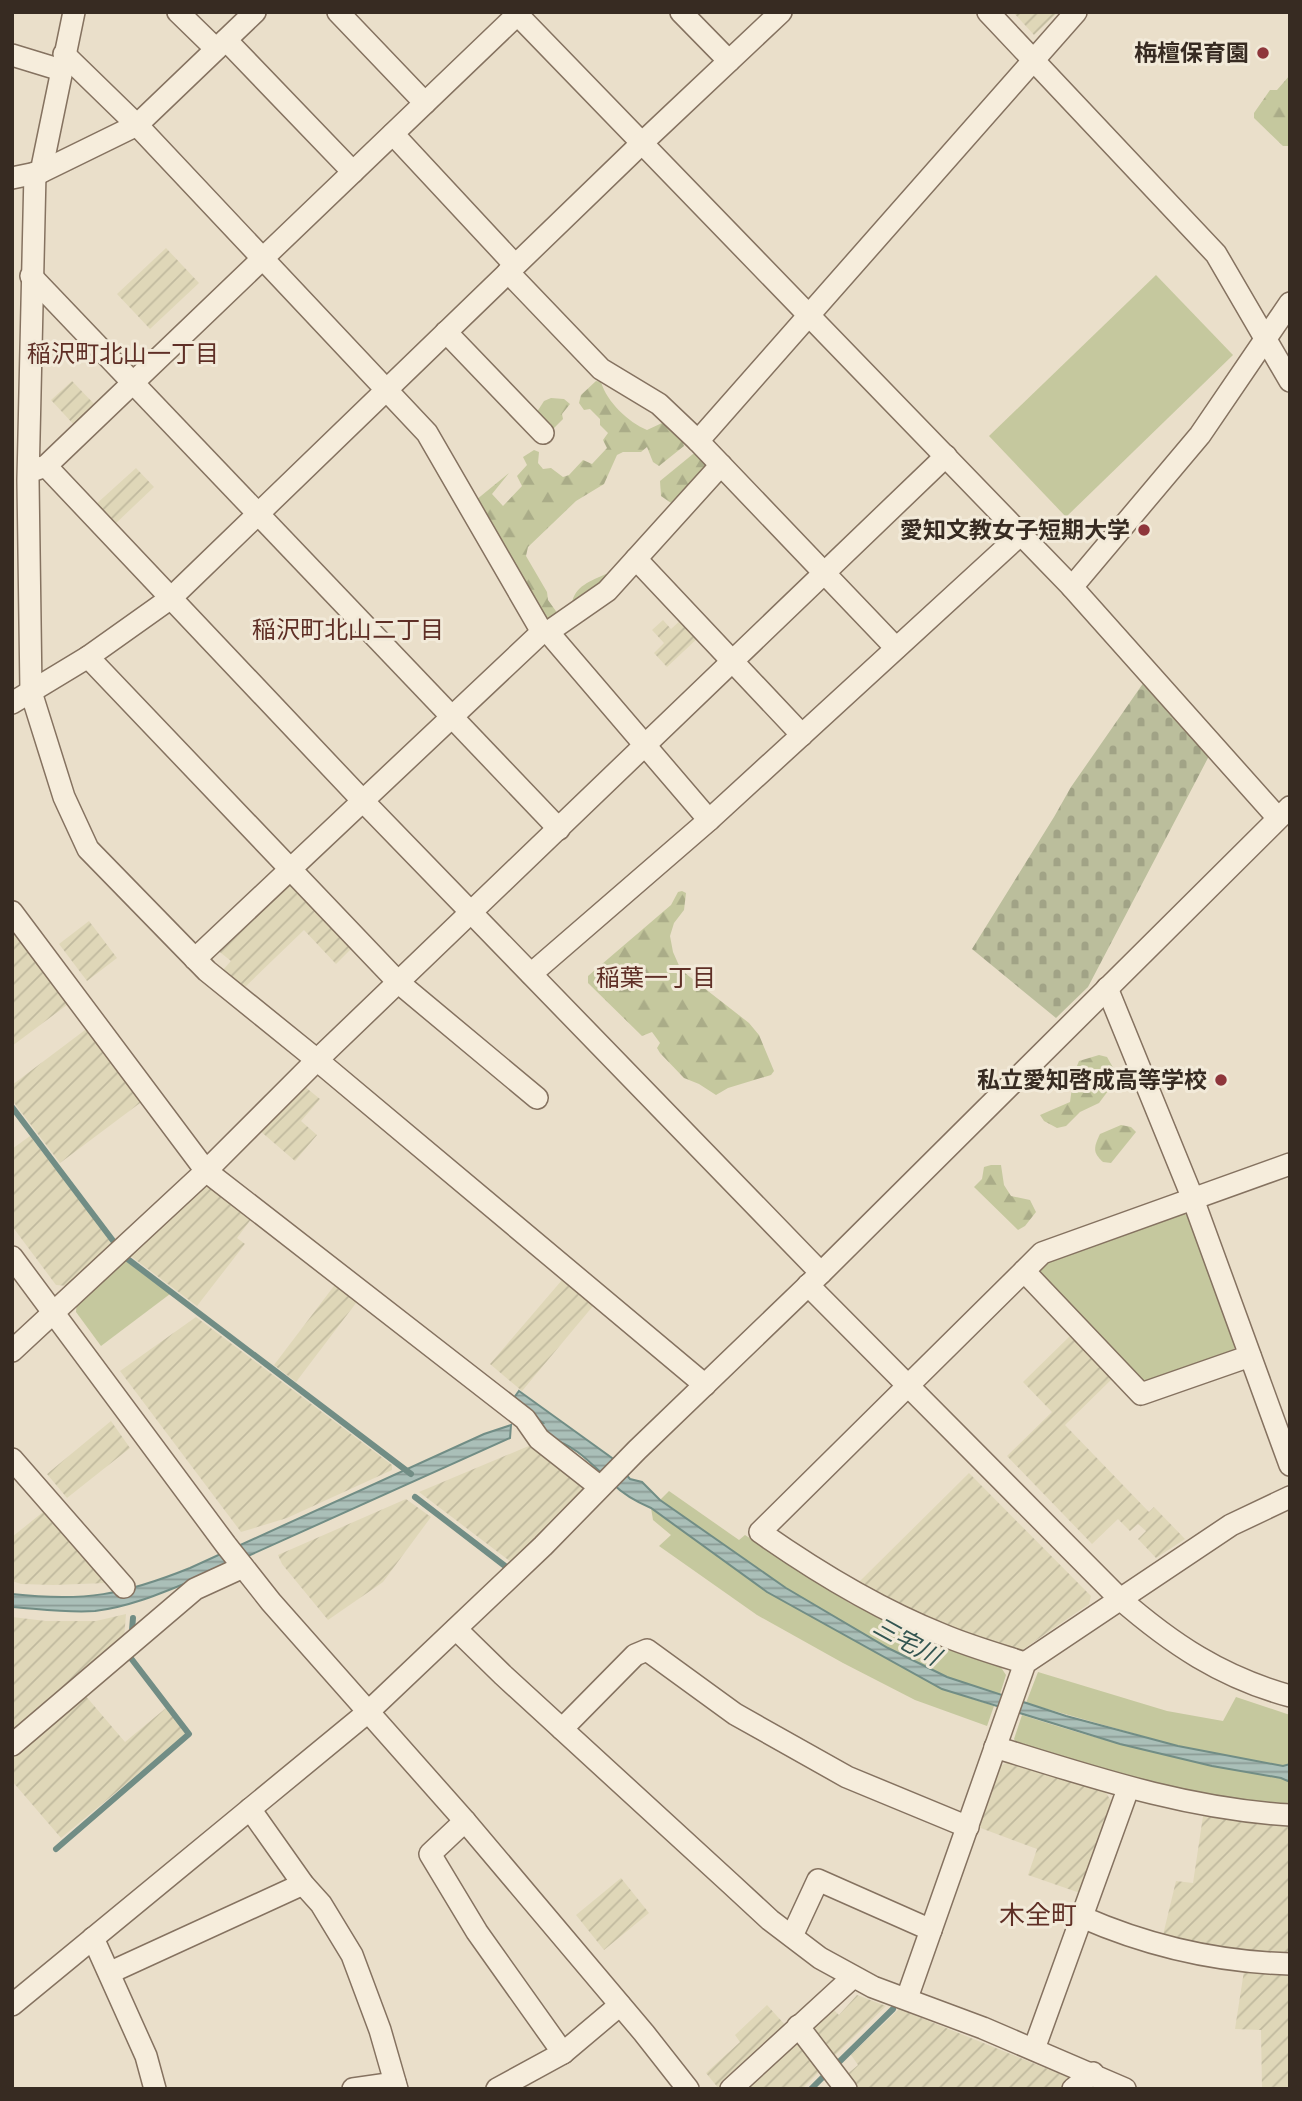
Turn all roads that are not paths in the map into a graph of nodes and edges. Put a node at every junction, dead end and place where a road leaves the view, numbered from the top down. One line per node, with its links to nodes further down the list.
1 (74, 12): 14 (street)
2 (178, 12): 10 (street)
3 (255, 12): 10 (street)
4 (338, 12): 15 (street)
5 (681, 12): 13 (street)
6 (781, 12): 13 (street)
7 (988, 12): 12 (street)
8 (1076, 12): 12 (street)
9 (517, 13): 15 (street); 18 (street)
10 (221, 45): 16 (street); 20 (street)
11 (12, 55): 14 (street)
12 (1033, 60): 26 (street); 28 (street)
13 (729, 61): 18 (street)
14 (63, 62): 16 (street); 19 (street)
15 (425, 103): 17 (street)
16 (137, 125): 19 (street); 22 (street)
17 (393, 134): 20 (street); 23 (street)
18 (642, 143): 23 (street); 26 (street)
19 (38, 172): 21 (street); 24 (street)
20 (353, 172): 22 (street)
21 (12, 178)
22 (263, 258): 30 (street); 31 (street)
23 (512, 269): 27 (street); 33 (street)
24 (31, 276): 30 (street); 36 (street)
25 (1290, 303): 28 (street)
26 (809, 316): 33 (street); 34 (street)
27 (446, 332): 31 (street); 32 (street)
28 (1277, 349): 29 (street); 41 (street)
29 (1290, 381)
30 (133, 382): 36 (street); 37 (street)
31 (387, 390): 37 (street); 43 (street)
32 (543, 433)
33 (698, 441): 35 (street)
34 (946, 456): 38 (street); 40 (street)
35 (721, 466): 39 (street); 40 (street)
36 (29, 474): 42 (street); 47 (street)
37 (258, 514): 42 (street); 48 (street)
38 (1021, 534): 41 (street); 44 (street)
39 (636, 559): 43 (street); 46 (street)
40 (825, 573): 44 (street); 46 (street)
41 (1072, 587): 52 (street)
42 (171, 598): 45 (street); 51 (street)
43 (545, 632): 48 (street); 50 (street)
44 (897, 648): 49 (street)
45 (88, 657): 47 (street); 55 (street)
46 (733, 662): 49 (street); 50 (street)
47 (22, 697): 58 (street)
48 (452, 716): 51 (street); 54 (street)
49 (802, 735): 53 (street)
50 (645, 746): 53 (street); 54 (street)
51 (363, 801): 55 (street); 57 (street)
52 (1284, 813): 61 (street)
53 (709, 820): 59 (street)
54 (559, 829): 57 (street)
55 (291, 870): 58 (street); 60 (street)
56 (12, 912): 65 (street)
57 (472, 913): 59 (street); 60 (street)
58 (195, 959): 62 (street)
59 (531, 974): 69 (street)
60 (399, 984): 62 (street); 63 (street)
61 (1107, 988): 66 (street); 69 (street)
62 (317, 1060): 65 (street); 73 (street)
63 (537, 1098)
64 (1290, 1164): 66 (street)
65 (206, 1171): 70 (street); 77 (street)
66 (1193, 1199): 68 (street); 72 (street)
67 (12, 1257): 70 (street)
68 (1024, 1271): 72 (street); 74 (street)
69 (815, 1279): 73 (street); 74 (street)
70 (54, 1314): 71 (street); 79 (street)
71 (12, 1351)
72 (1250, 1356): 76 (street)
73 (705, 1385): 77 (street)
74 (907, 1386): 81 (street); 83 (street)
75 (12, 1459): 80 (street)
76 (1290, 1465)
77 (600, 1487): 82 (street)
78 (1290, 1497): 81 (street)
79 (242, 1566): 85 (street); 88 (street)
80 (124, 1587)
81 (1119, 1598): 83 (street); 84 (street)
82 (456, 1629): 85 (street); 86 (street)
83 (1023, 1667): 87 (street)
84 (1290, 1696)
85 (368, 1712): 90 (street); 92 (street)
86 (562, 1729): 93 (street); 97 (street)
87 (998, 1739): 89 (street); 93 (street)
88 (12, 1745)
89 (1128, 1789): 91 (street); 95 (street)
90 (250, 1809): 94 (street); 98 (street)
91 (1290, 1815)
92 (465, 1821): 104 (street); 107 (street)
93 (968, 1827): 96 (street)
94 (303, 1884): 100 (street); 109 (street)
95 (1082, 1917): 99 (street); 106 (street)
96 (931, 1930): 97 (street); 102 (street)
97 (792, 1936): 101 (street)
98 (93, 1938): 100 (street); 103 (street)
99 (1290, 1964)
100 (111, 1972): 110 (street)
101 (853, 1977): 102 (street); 105 (street)
102 (907, 1998): 106 (street)
103 (12, 2005)
104 (620, 2005): 107 (street); 113 (street)
105 (798, 2026): 114 (street); 115 (street)
106 (1034, 2049): 108 (street)
107 (563, 2053): 112 (street)
108 (1093, 2073): 116 (street); 117 (street)
109 (396, 2086): 111 (street)
110 (155, 2089)
111 (353, 2089)
112 (497, 2089)
113 (688, 2089)
114 (731, 2089)
115 (846, 2089)
116 (1073, 2089)
117 (1125, 2089)

